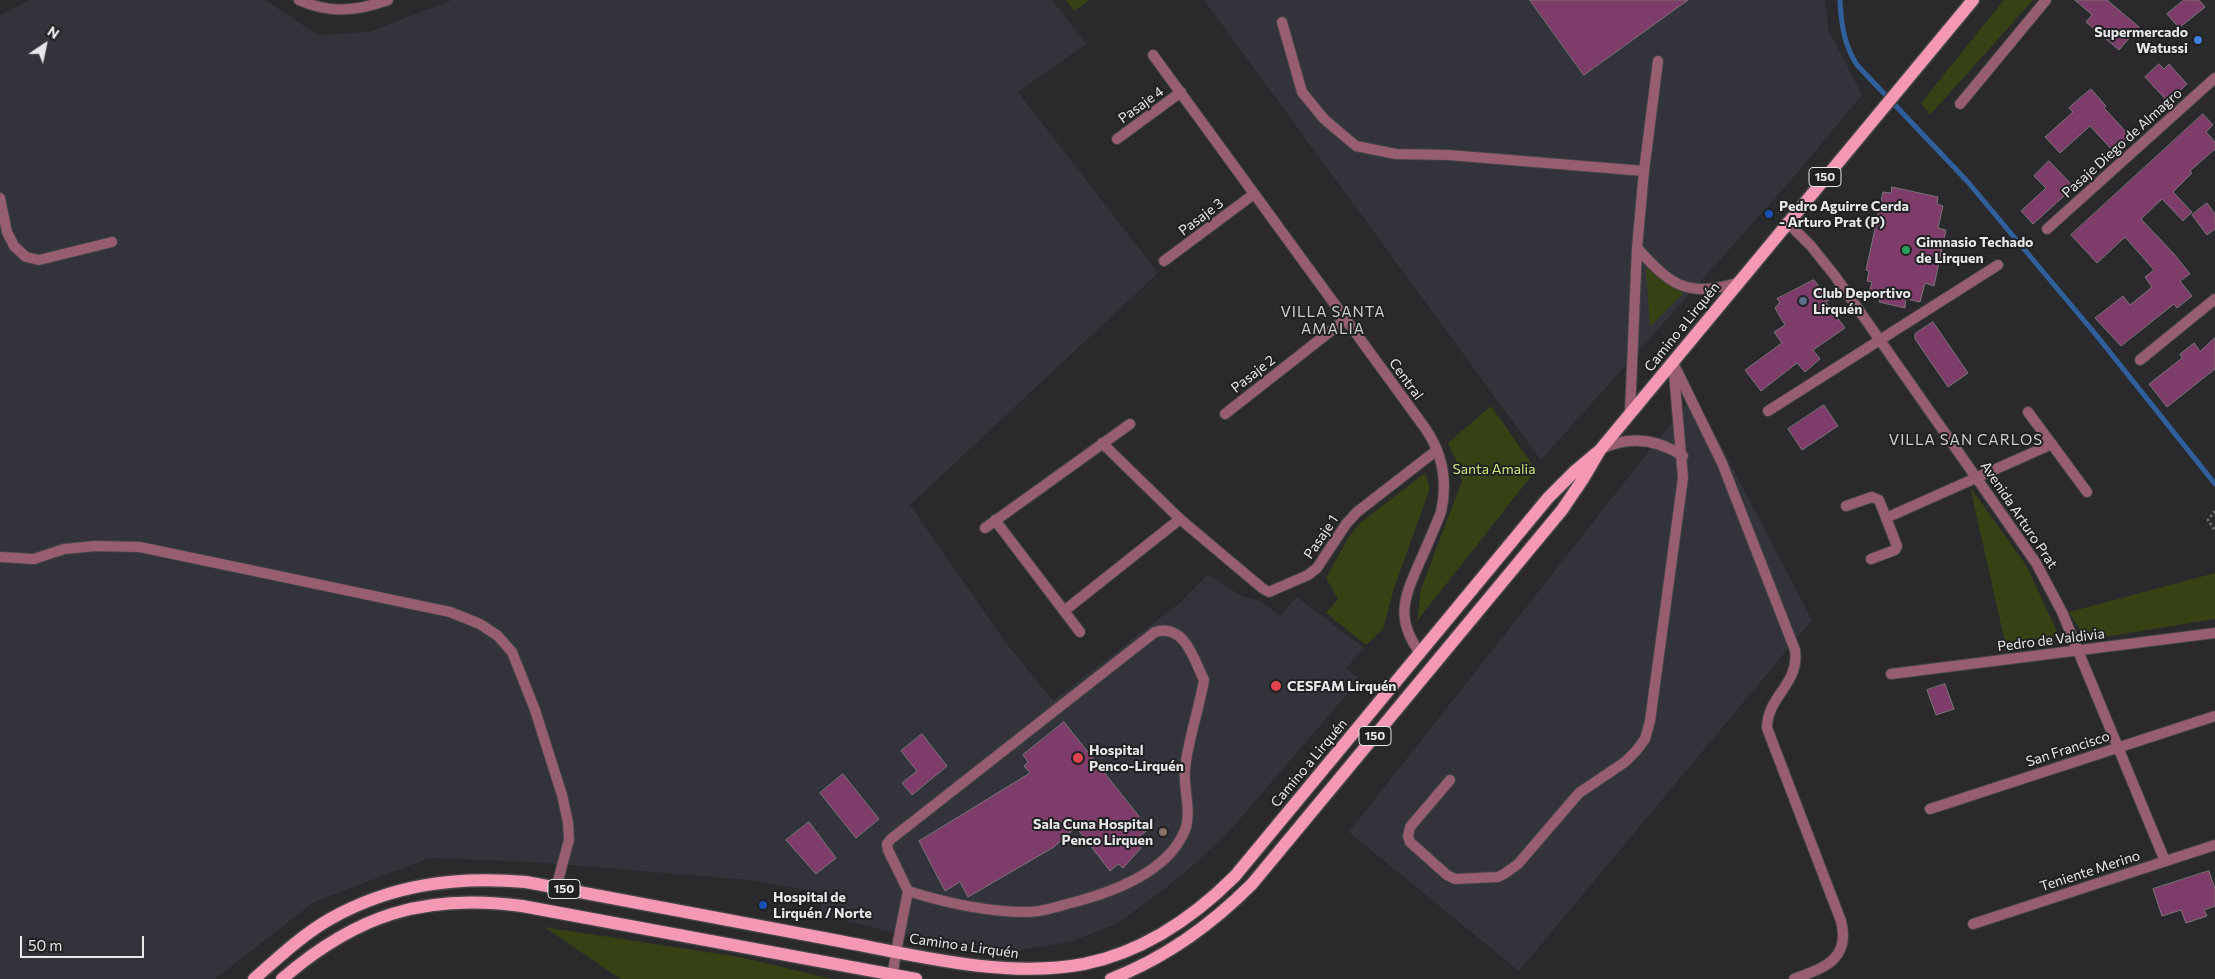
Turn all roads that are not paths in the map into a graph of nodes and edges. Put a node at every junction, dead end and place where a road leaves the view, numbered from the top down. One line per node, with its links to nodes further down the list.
1 (299, 0): 2 (street)
2 (388, 0)
3 (1973, 0): 15 (main road, 150)
4 (2046, 0): 10 (street)
5 (1282, 22): 12 (street)
6 (1153, 55): 9 (street, Central)
7 (1658, 61): 12 (street)
8 (2215, 78): 16 (street, Pasaje Diego de Almagro)
9 (1180, 92): 11 (street, Pasaje 4); 13 (street, Central)
10 (1960, 104)
11 (1117, 139)
12 (1644, 171): 18 (street)
13 (1254, 194): 19 (street, Pasaje 3); 23 (street, Central)
14 (0, 198): 17 (street)
15 (1787, 222): 21 (main road, Camino a Lirquén / 150); 24 (street, Avenida Arturo Prat)
16 (2047, 229)
17 (112, 242)
18 (1636, 248): 21 (street); 29 (street)
19 (1164, 261)
20 (1998, 265): 24 (street)
21 (1737, 284): 26 (main road, Camino a Lirquén / 150)
22 (2215, 299): 25 (street)
23 (1346, 319): 30 (street, Pasaje 2); 34 (street, Central)
24 (1881, 340): 27 (street); 37 (street, Avenida Arturo Prat)
25 (2140, 360)
26 (1673, 362): 29 (main road, Camino a Lirquén / 150); 36 (street); 67 (street)
27 (1768, 411)
28 (2028, 412): 33 (street)
29 (1630, 413): 35 (main road, Camino a Lirquén / 150)
30 (1225, 414)
31 (1130, 424): 32 (street)
32 (1102, 443): 41 (street); 42 (street)
33 (2052, 444): 37 (street); 38 (street)
34 (1437, 450): 41 (street, Pasaje 1); 50 (street, Central)
35 (1600, 450): 36 (street); 50 (main road, Camino a Lirquén / 150); 66 (main road, Camino a Lirquén / 150)
36 (1683, 456): 54 (street)
37 (1977, 477): 40 (street); 49 (street, Avenida Arturo Prat)
38 (2087, 492)
39 (1846, 506): 40 (street)
40 (1886, 518): 45 (street)
41 (1180, 519): 46 (street)
42 (995, 520): 43 (street); 46 (street)
43 (985, 528)
44 (0, 557): 58 (street)
45 (1871, 559)
46 (1064, 611): 47 (street)
47 (1080, 632)
48 (2215, 633): 49 (street, Pedro de Valdivia)
49 (2078, 650): 51 (street, Pedro de Valdivia); 53 (street, Avenida Arturo Prat)
50 (1420, 652): 61 (main road, Camino a Lirquén / 150)
51 (1891, 674)
52 (2215, 716): 53 (street, San Francisco)
53 (2118, 748): 55 (street, San Francisco); 57 (street, Avenida Arturo Prat)
54 (1450, 780)
55 (1930, 809)
56 (2215, 845): 57 (street, Teniente Merino)
57 (2165, 861): 60 (street, Teniente Merino)
58 (556, 888): 61 (main road, Camino a Lirquén / 150); 63 (main road, Camino a Lirquén / 150)
59 (908, 891): 59 (street); 61 (street)
60 (1973, 924)
61 (896, 952): 62 (street)
62 (892, 977): 64 (main road, 150); 65 (main road, 150)
63 (254, 979)
64 (282, 979)
65 (916, 979)
66 (1111, 979)
67 (1794, 979)

